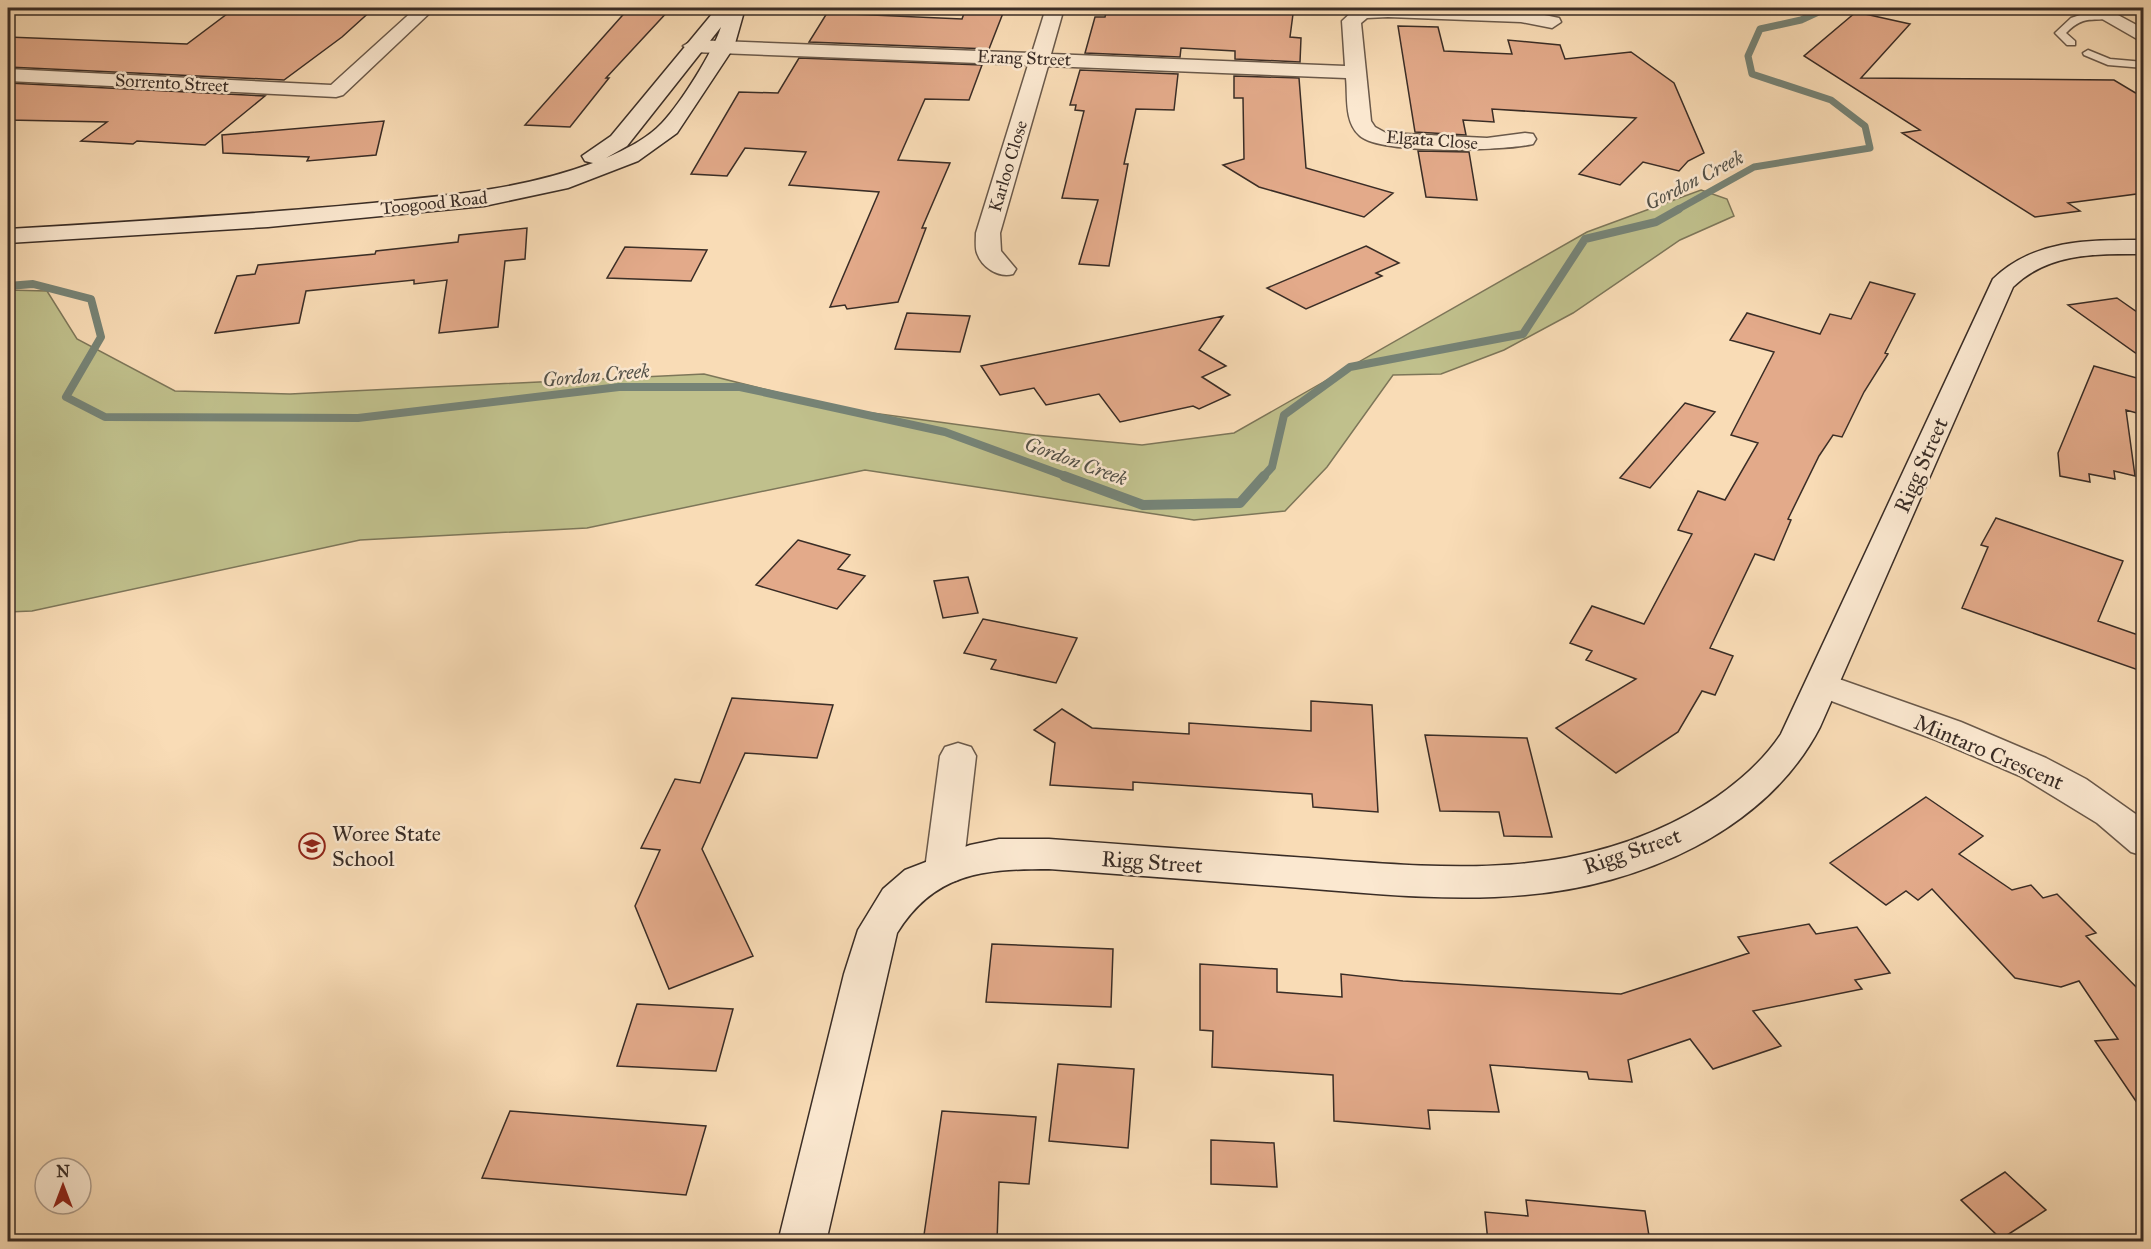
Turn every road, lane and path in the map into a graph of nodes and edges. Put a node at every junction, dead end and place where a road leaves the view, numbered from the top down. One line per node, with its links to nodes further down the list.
1 (426, 8): 15 (street, Sorrento Street)
2 (726, 8): 9 (street, Toogood Road)
3 (736, 8): 10 (street, Toogood Road)
4 (1055, 8): 12 (street, Karloo Close)
5 (2099, 12): 7 (street); 8 (lane)
6 (1552, 22): 14 (street, Elgata Close)
7 (2144, 36)
8 (2072, 43)
9 (693, 46): 10 (street, Erang Street); 17 (street, Toogood Road)
10 (724, 47): 12 (street, Erang Street); 17 (street, Toogood Road)
11 (2088, 53): 13 (lane)
12 (1040, 59): 14 (street, Erang Street); 22 (street, Karloo Close)
13 (2144, 65)
14 (1355, 72): 16 (street, Elgata Close)
15 (8, 75)
16 (1525, 139)
17 (46, 232): 18 (street, Toogood Road)
18 (8, 236)
19 (2144, 247): 21 (street, Rigg Street)
20 (2144, 259): 21 (street)
21 (2025, 265): 23 (street, Rigg Street)
22 (1004, 269)
23 (1822, 685): 25 (street, Mintaro Crescent); 26 (street, Rigg Street)
24 (958, 756): 26 (street)
25 (2144, 842)
26 (944, 869): 27 (street, Rigg Street)
27 (802, 1242)

